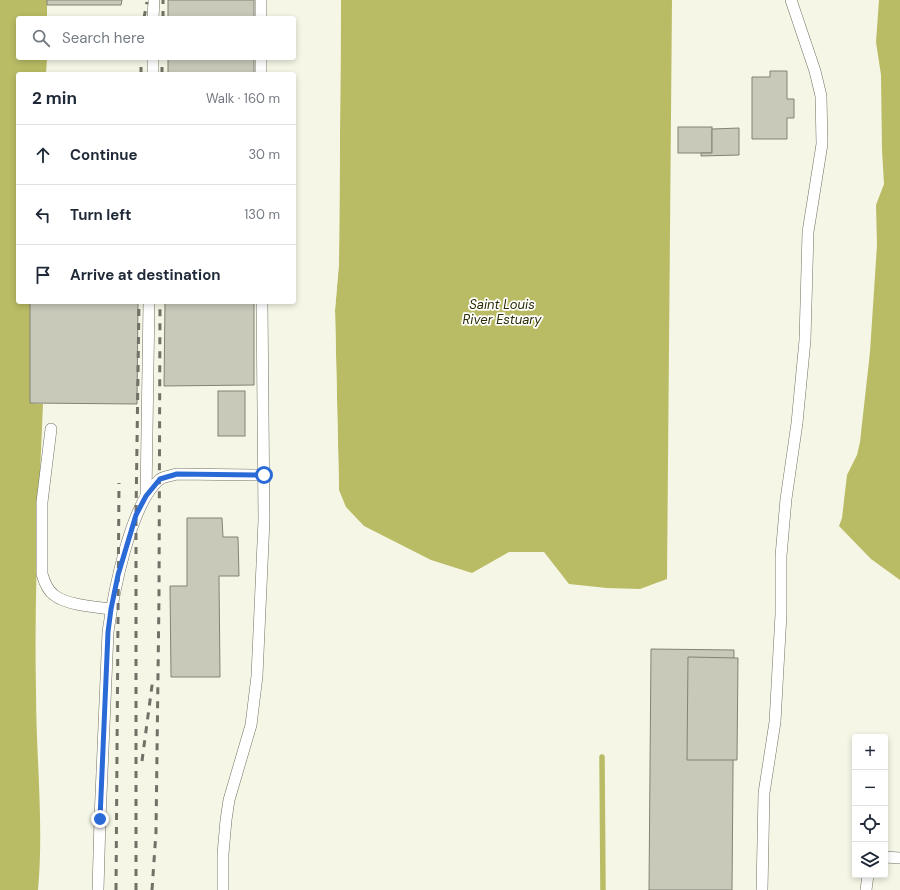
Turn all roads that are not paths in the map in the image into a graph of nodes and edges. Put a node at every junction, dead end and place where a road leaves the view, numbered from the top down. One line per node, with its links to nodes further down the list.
1 (154, 0): 4 (lane)
2 (261, 0): 5 (lane)
3 (791, 0): 21 (lane)
4 (154, 16)
5 (261, 16)
6 (153, 60): 8 (lane)
7 (261, 60): 9 (lane)
8 (153, 72)
9 (261, 72)
10 (149, 304): 14 (lane)
11 (262, 304): 13 (lane)
12 (51, 428): 15 (lane)
13 (264, 475): 14 (lane); 20 (lane)
14 (146, 496): 15 (lane)
15 (111, 609): 19 (lane)
16 (888, 857): 17 (lane)
17 (900, 858)
18 (868, 878): 22 (lane)
19 (98, 890)
20 (224, 890)
21 (762, 890)
22 (866, 890)

